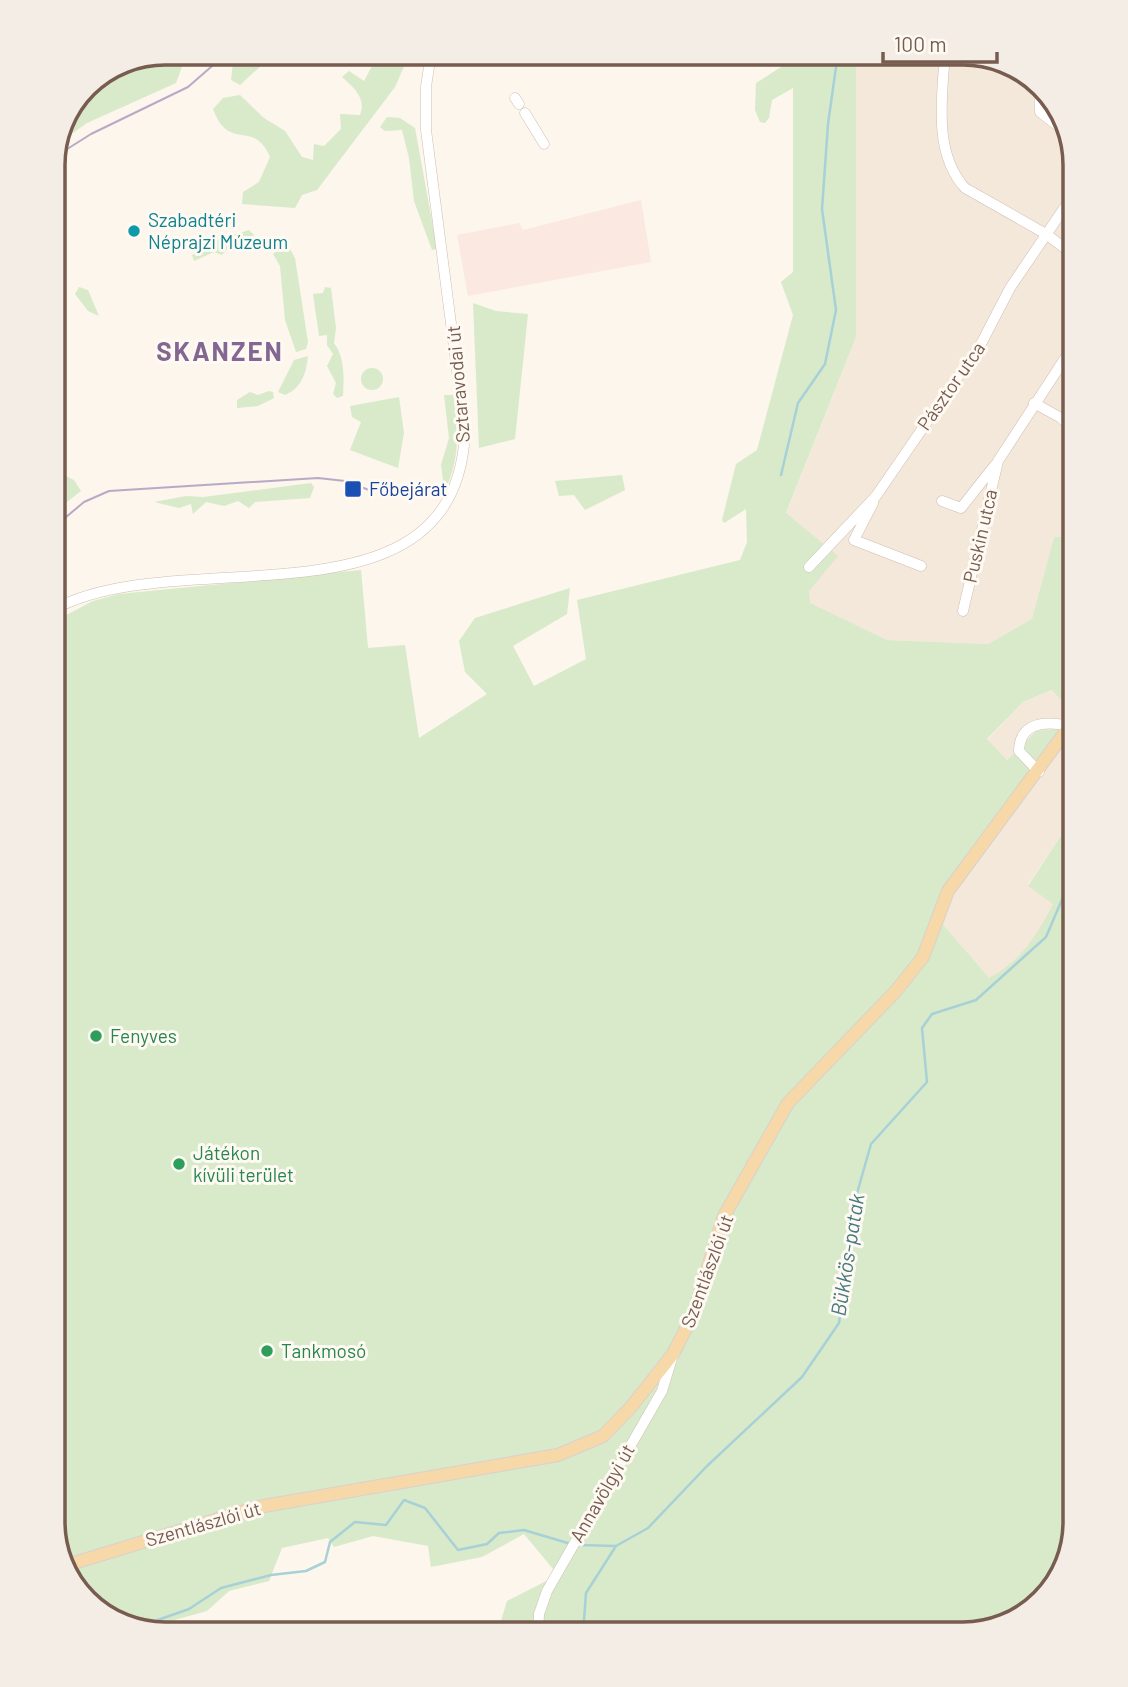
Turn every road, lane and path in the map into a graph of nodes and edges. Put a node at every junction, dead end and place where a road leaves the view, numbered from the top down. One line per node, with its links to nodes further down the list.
1 (429, 65): 18 (street, Sztaravodai út)
2 (945, 65): 8 (street)
3 (1040, 100): 5 (street)
4 (524, 113): 6 (street)
5 (1055, 123)
6 (544, 144)
7 (1063, 210): 8 (street, Pásztor utca)
8 (1046, 234): 9 (street); 14 (street, Pásztor utca)
9 (1063, 246)
10 (1063, 362): 11 (street, Puskin utca)
11 (1034, 403): 12 (street); 13 (street, Puskin utca)
12 (1063, 420)
13 (998, 461): 15 (street, Puskin utca); 19 (street, Puskin utca)
14 (876, 496): 16 (street); 17 (street, Pásztor utca)
15 (942, 501)
16 (921, 566)
17 (809, 567)
18 (65, 604)
19 (962, 611)
20 (1063, 723): 22 (street)
21 (1063, 737): 22 (main road, Szentlászlói út)
22 (1039, 772): 23 (main road, Szentlászlói út)
23 (673, 1354): 24 (main road, Szentlászlói út); 25 (street, Annavölgyi út)
24 (73, 1563)
25 (539, 1622)

